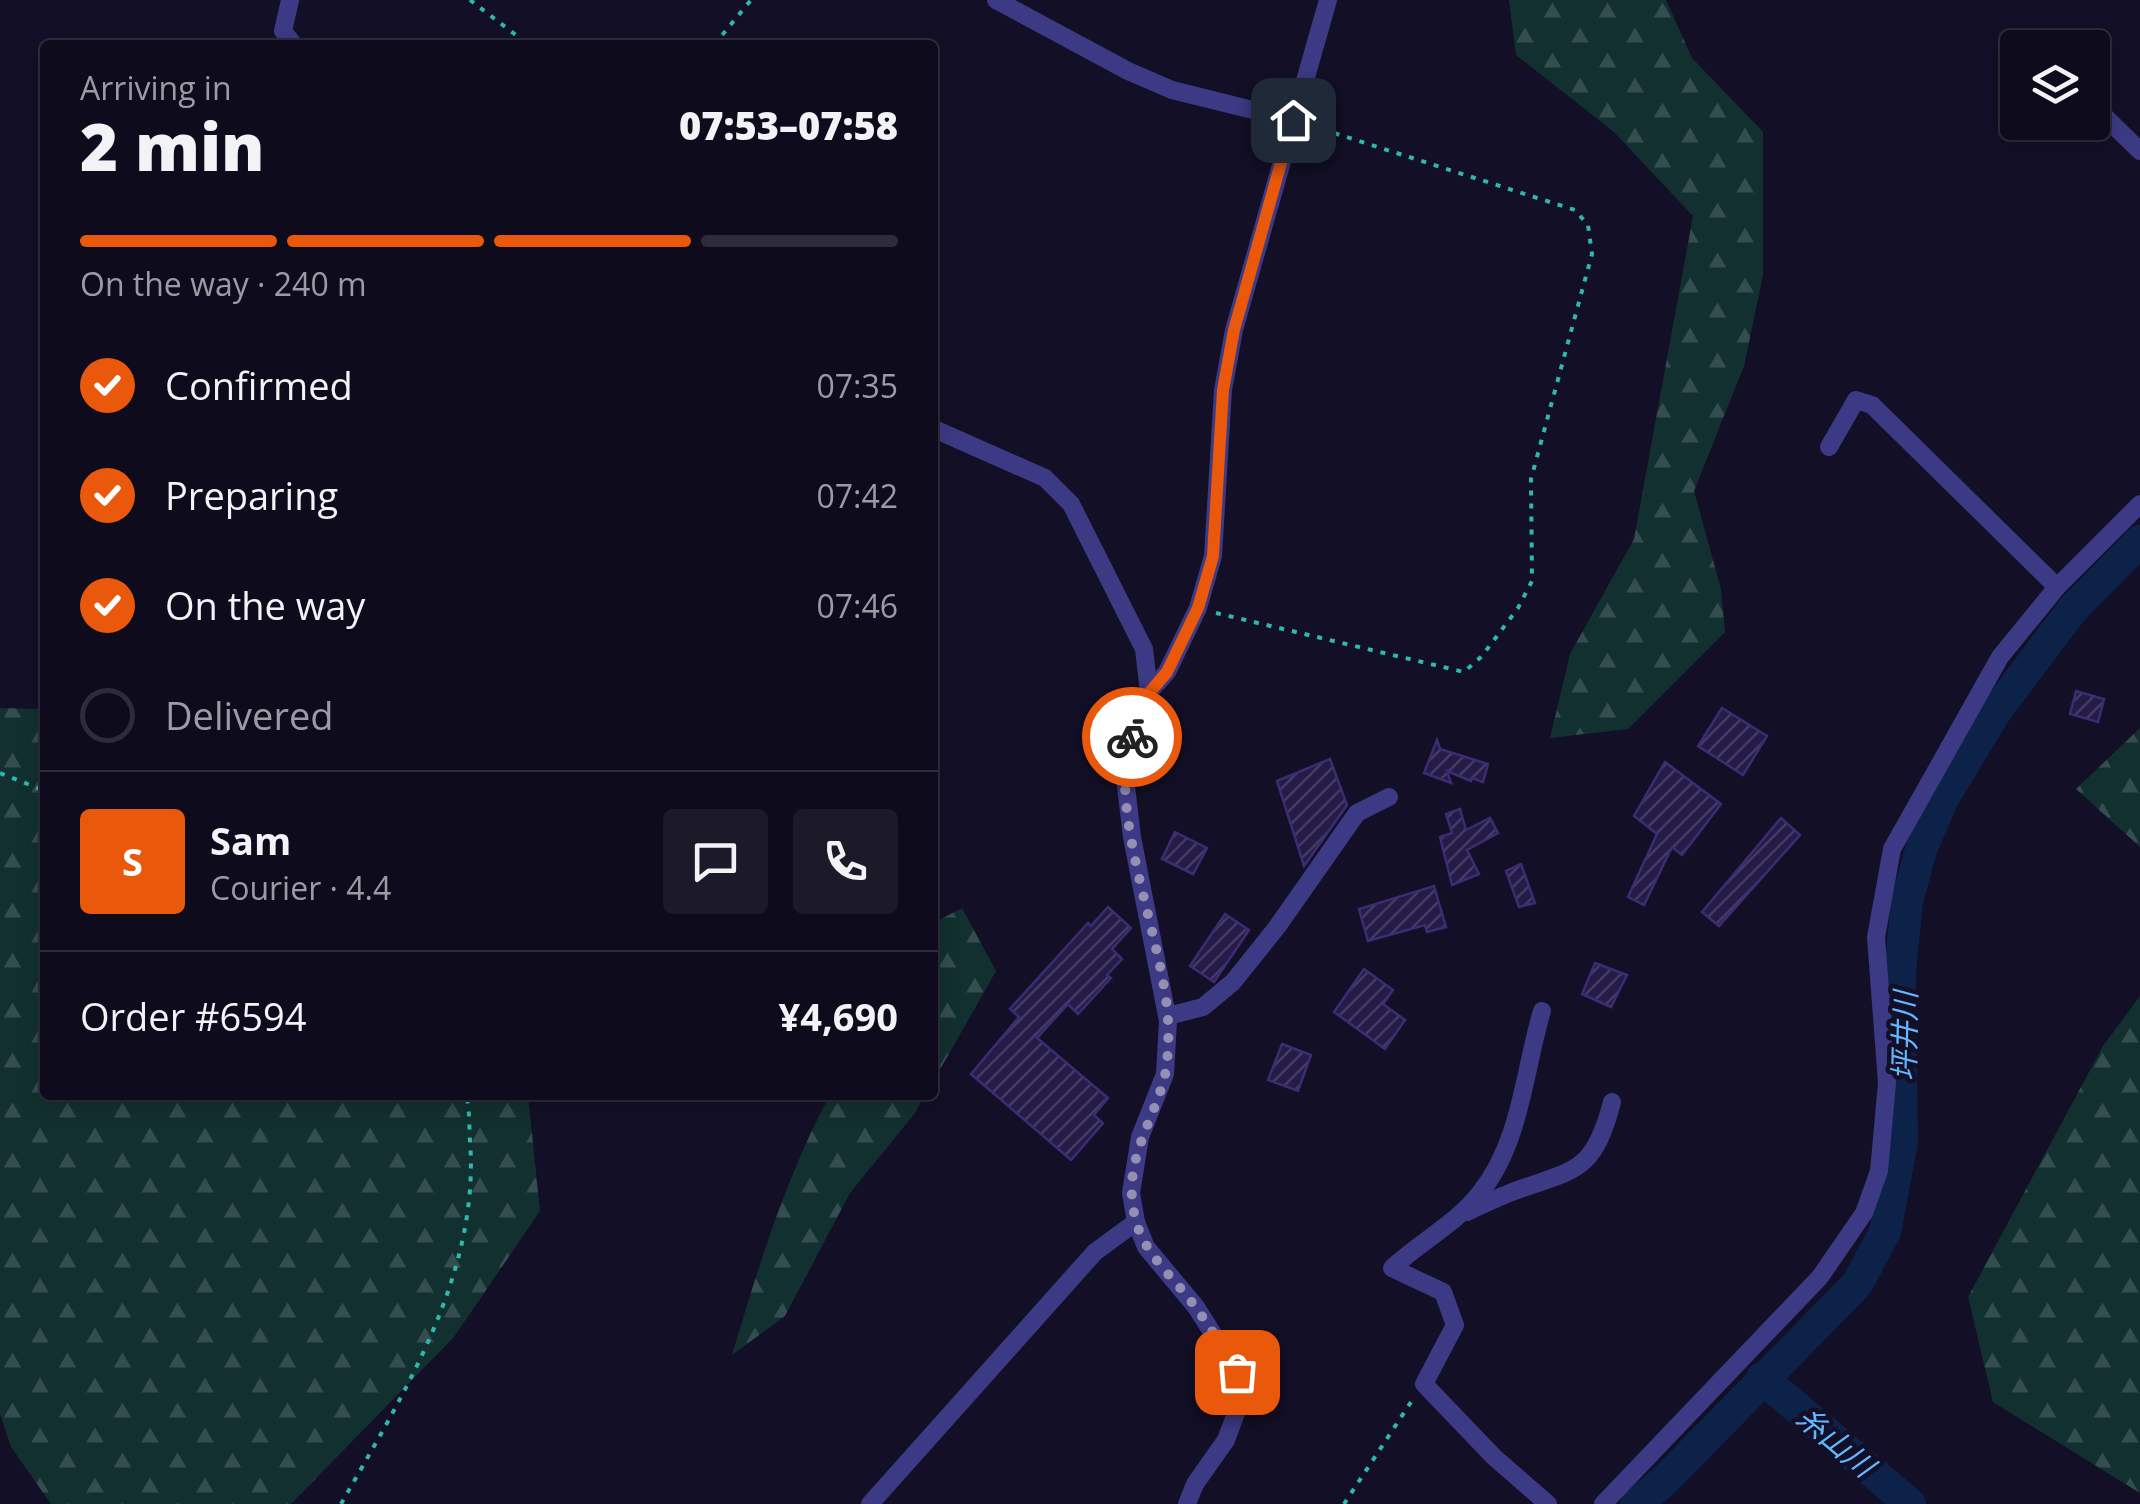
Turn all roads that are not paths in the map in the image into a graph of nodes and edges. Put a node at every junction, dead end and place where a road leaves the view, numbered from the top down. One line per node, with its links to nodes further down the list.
1 (290, 0): 4 (street)
2 (996, 0): 5 (street)
3 (1328, 0): 5 (street)
4 (290, 40)
5 (1293, 120): 12 (street)
6 (2110, 122): 7 (street)
7 (2140, 151)
8 (938, 431): 12 (street)
9 (1828, 447): 11 (street)
10 (2140, 504): 11 (street)
11 (2057, 588): 22 (street)
12 (1150, 692): 15 (street)
13 (1388, 797): 15 (street)
14 (1542, 1012): 17 (street)
15 (1168, 1016): 18 (street)
16 (1612, 1102): 17 (street)
17 (1456, 1216): 21 (street)
18 (1136, 1222): 19 (street); 20 (street)
19 (870, 1504)
20 (1187, 1504)
21 (1548, 1504)
22 (1603, 1504)

